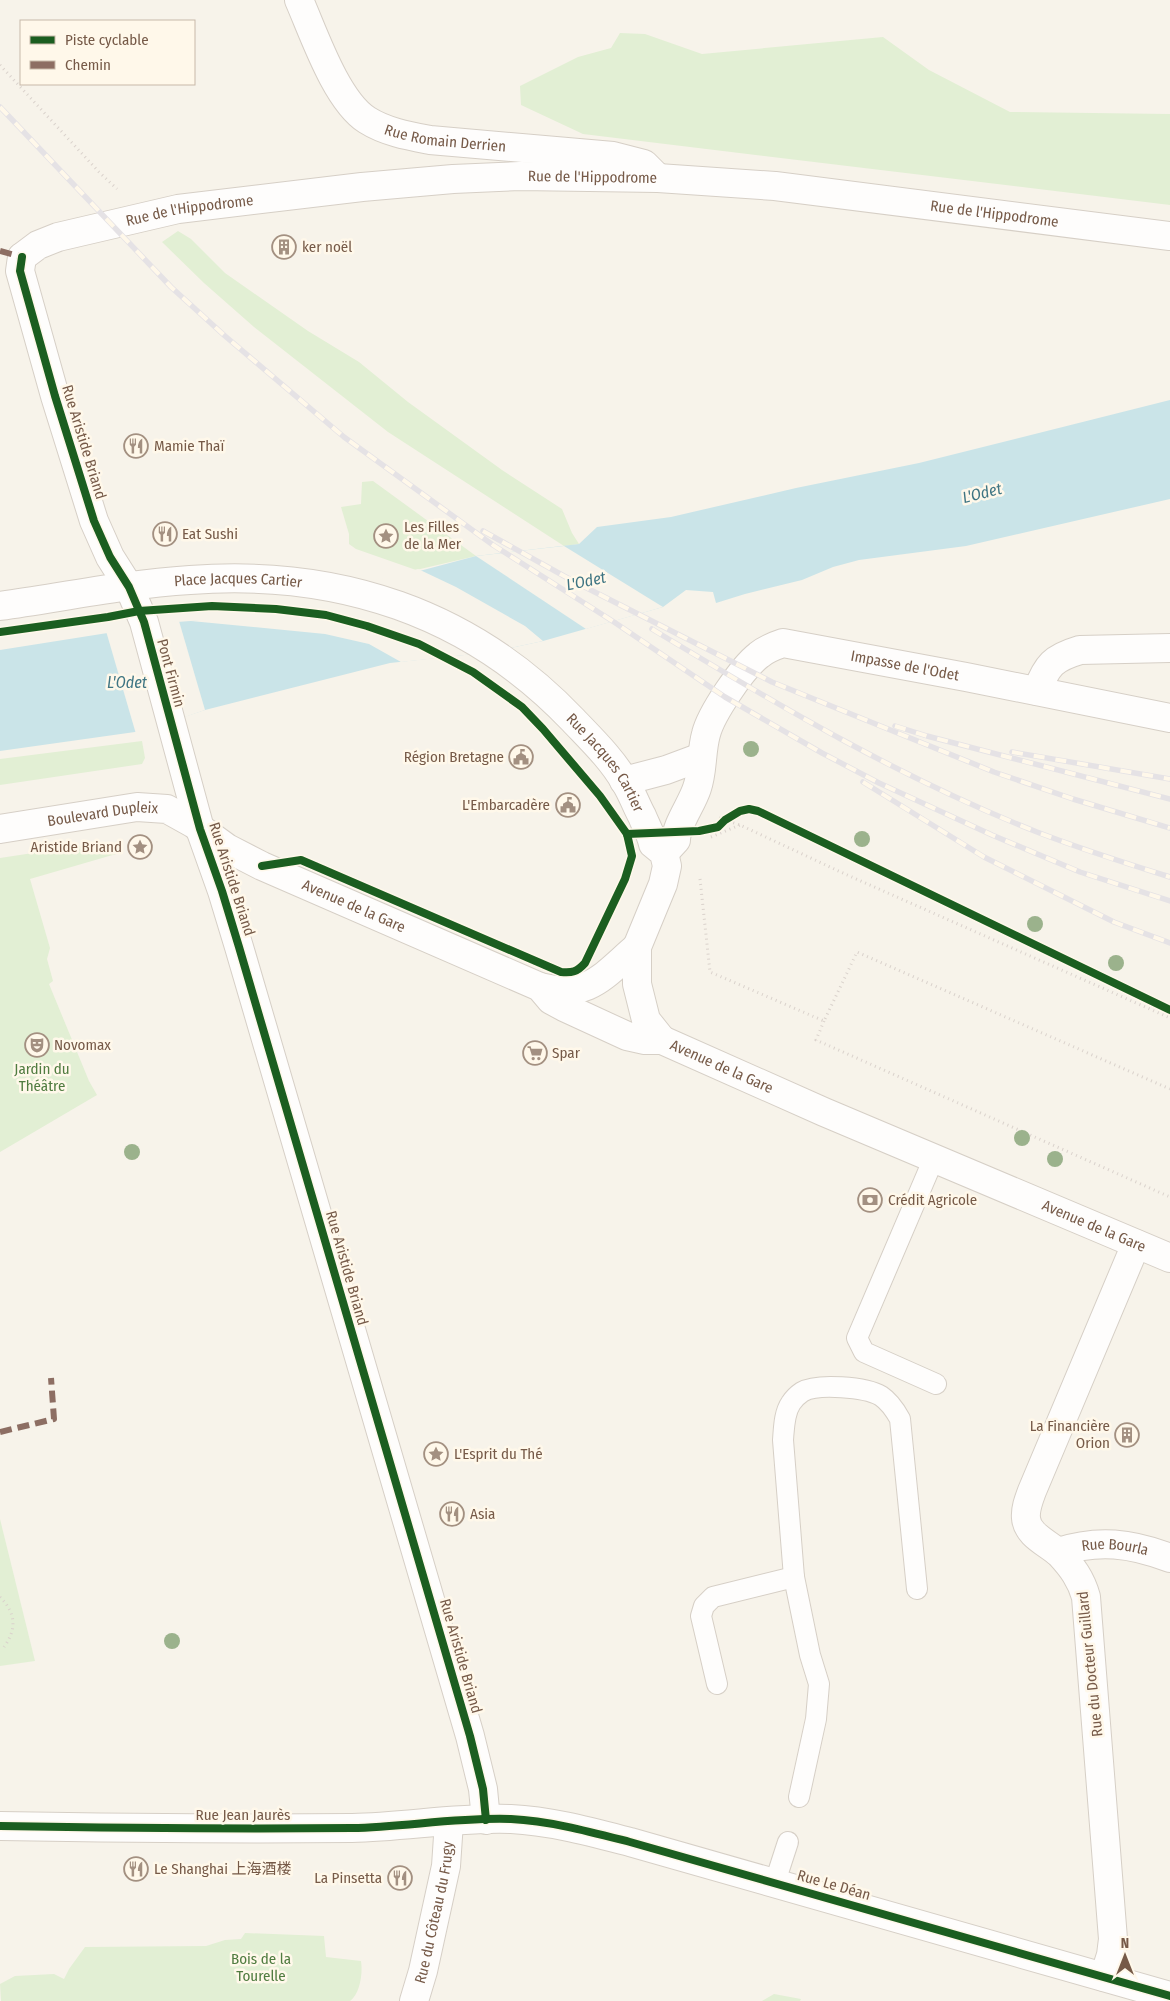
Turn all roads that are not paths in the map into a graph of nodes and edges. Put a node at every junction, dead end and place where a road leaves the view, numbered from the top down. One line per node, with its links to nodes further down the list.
1 (299, 0): 2 (street, Rue Romain Derrien)
2 (658, 178): 3 (street, Rue de l'Hippodrome); 4 (street, Rue de l'Hippodrome)
3 (1170, 236)
4 (11, 254): 5 (street, Rue Aristide Briand)
5 (129, 588): 6 (street, Place Jacques Cartier); 7 (street, Rue Aristide Briand); 9 (street, Place Jacques Cartier)
6 (0, 606)
7 (144, 627): 12 (street, Pont Firmin)
8 (1170, 648): 10 (street)
9 (492, 652): 14 (street, Rue Jacques Cartier)
10 (1037, 691): 11 (street, Impasse de l'Odet); 13 (street, Impasse de l'Odet)
11 (1170, 718)
12 (172, 726): 16 (street, Rue Aristide Briand)
13 (701, 757): 14 (street); 17 (street, Impasse de l'Odet)
14 (624, 781): 17 (street, Rue Jacques Cartier)
15 (0, 829): 16 (street, Boulevard Dupleix)
16 (200, 829): 19 (street, Avenue de la Gare); 31 (street, Rue Aristide Briand)
17 (670, 842): 18 (street)
18 (637, 947): 19 (street); 20 (street)
19 (540, 988): 20 (street, Avenue de la Gare)
20 (662, 1040): 21 (street, Avenue de la Gare)
21 (934, 1158): 22 (street, Avenue de la Gare); 24 (lane)
22 (1136, 1244): 23 (street, Avenue de la Gare); 25 (street, Rue du Docteur Guillard)
23 (1170, 1258)
24 (936, 1384)
25 (1058, 1552): 26 (street, Rue Bourla); 36 (street, Rue du Docteur Guillard)
26 (1170, 1558)
27 (794, 1577): 28 (lane); 29 (lane); 30 (lane)
28 (917, 1589)
29 (717, 1684)
30 (799, 1797)
31 (486, 1820): 32 (street, Rue Jean Jaurès); 35 (street, Rue Le Déan)
32 (450, 1822): 33 (street, Rue Jean Jaurès); 38 (street, Rue du Côteau du Frugy)
33 (0, 1826)
34 (788, 1842): 35 (lane)
35 (775, 1882): 36 (street, Rue Le Déan)
36 (1104, 1978): 37 (street, Rue Le Déan)
37 (1170, 1996)
38 (414, 2001)

